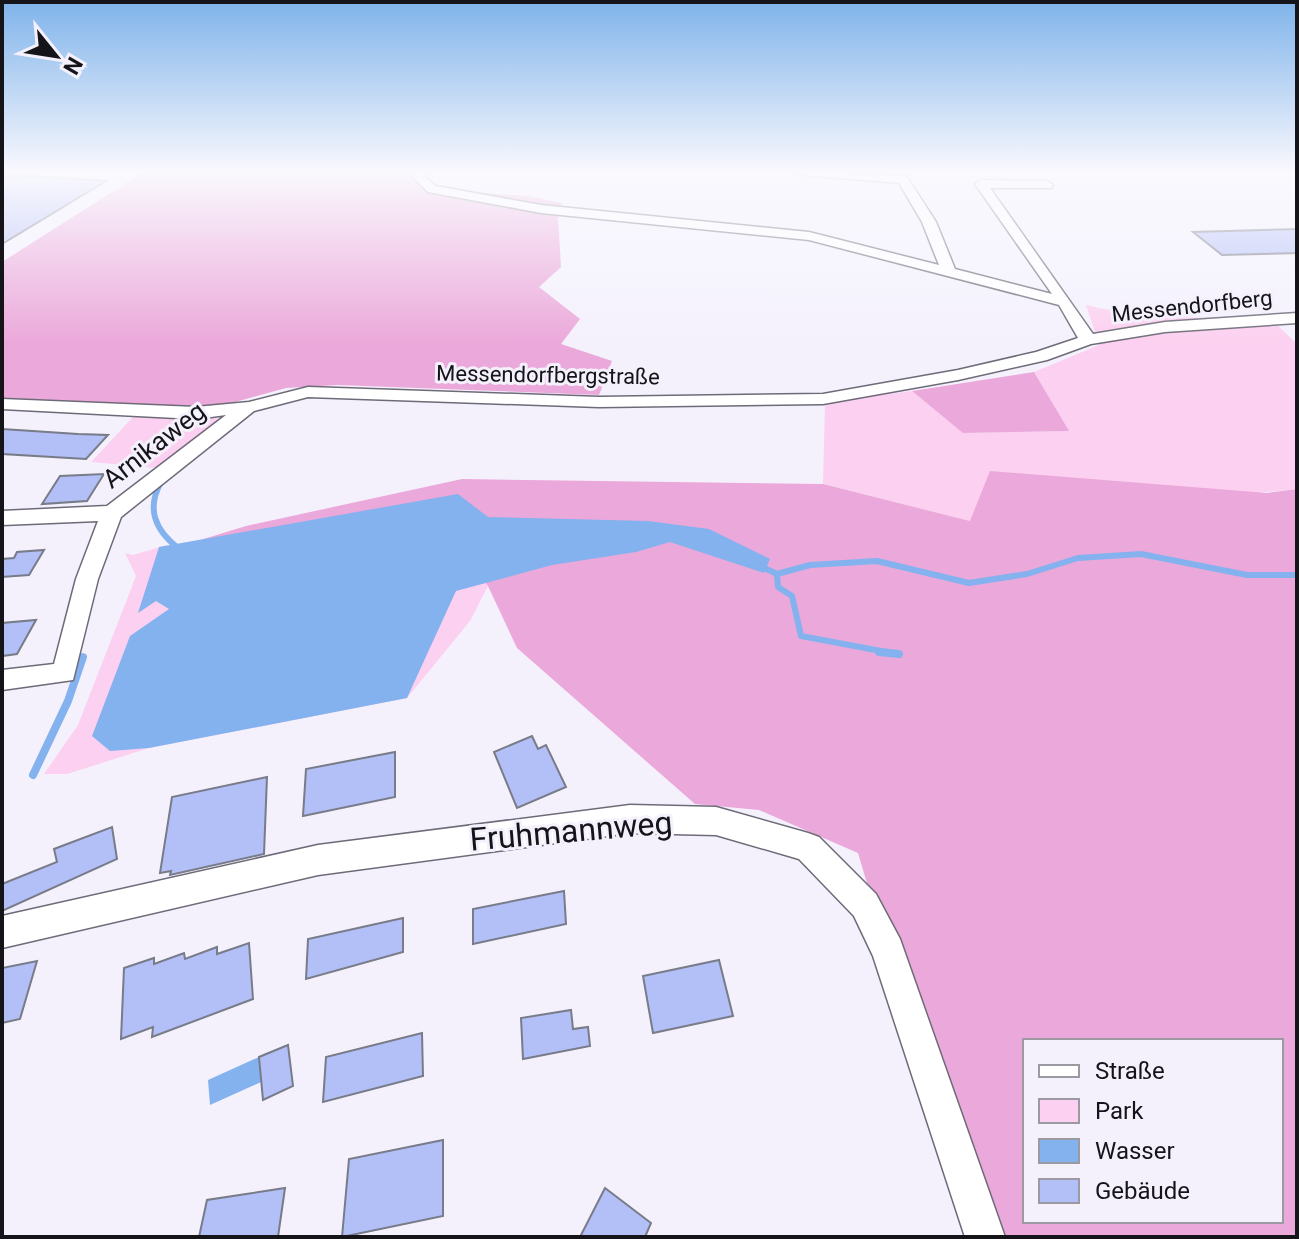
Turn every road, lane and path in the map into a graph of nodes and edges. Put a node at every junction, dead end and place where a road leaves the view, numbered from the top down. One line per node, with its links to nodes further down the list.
1 (738, 229): 4 (street)
2 (932, 229): 4 (street)
3 (1013, 229): 5 (street, Messendorfberg)
4 (950, 274): 5 (street)
5 (1065, 302): 7 (street, Messendorfberg)
6 (1297, 318): 7 (street, Messendorfberg)
7 (1088, 340): 9 (street, Messendorfbergstraße)
8 (2, 404): 9 (street, Messendorfbergstraße)
9 (249, 407): 10 (street, Arnikaweg)
10 (112, 513): 11 (street); 12 (street, Arnikaweg)
11 (2, 518)
12 (2, 680)
13 (2, 932): 14 (street, Fruhmannweg)
14 (985, 1237)

